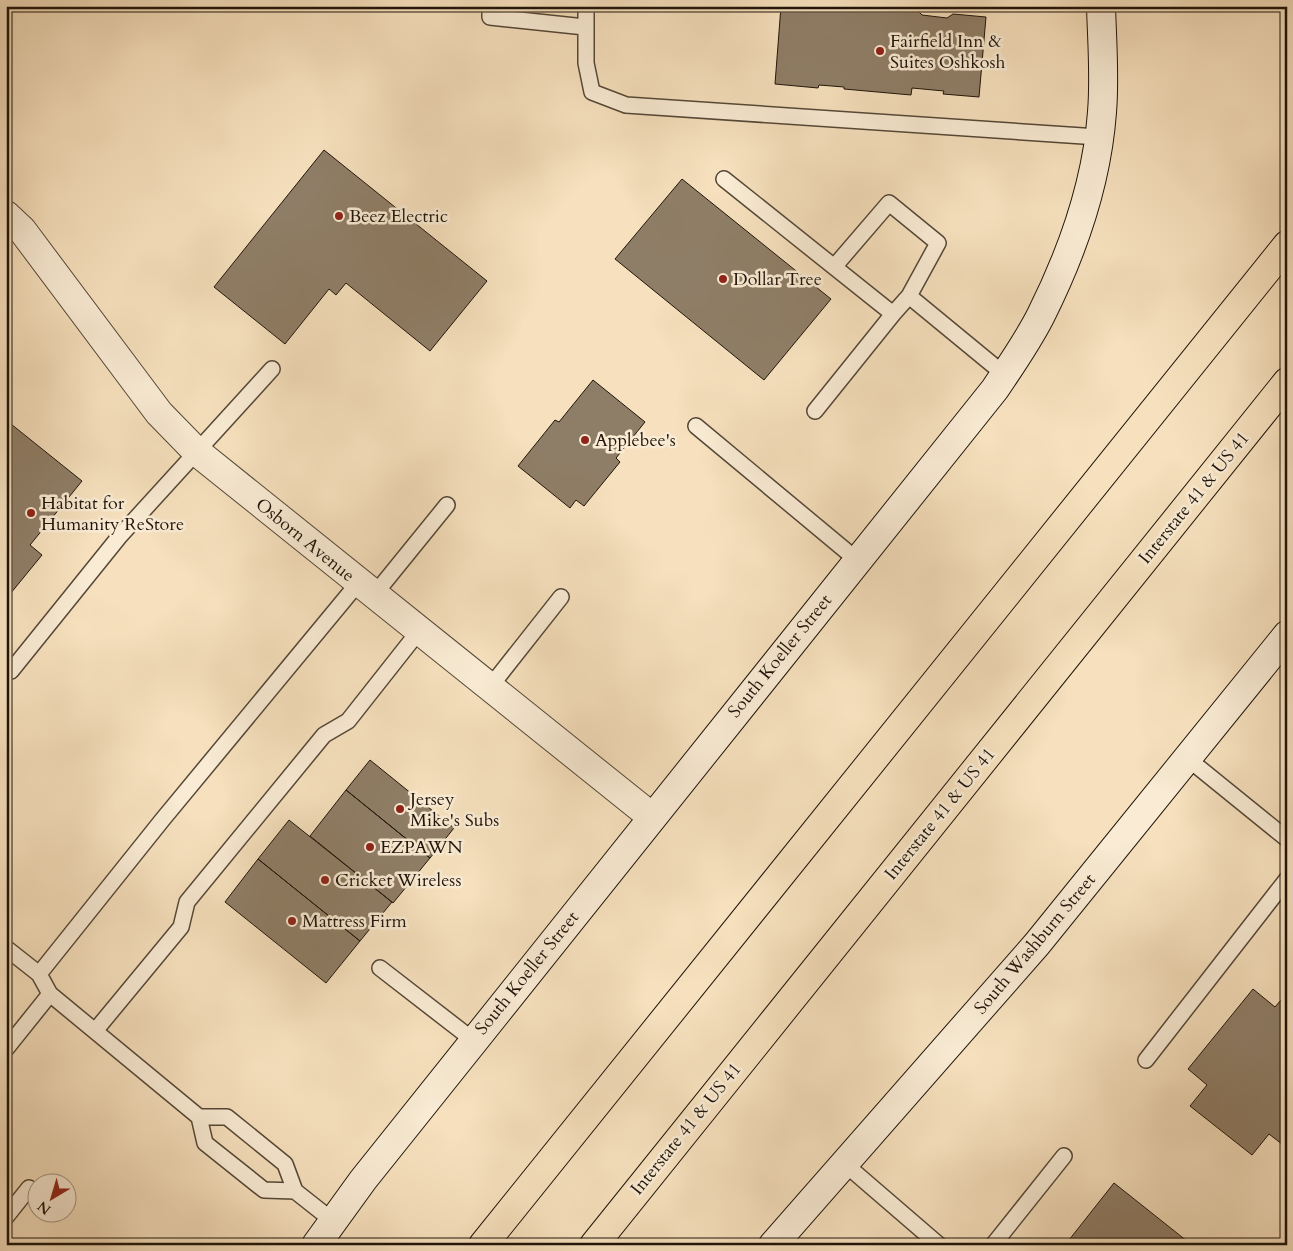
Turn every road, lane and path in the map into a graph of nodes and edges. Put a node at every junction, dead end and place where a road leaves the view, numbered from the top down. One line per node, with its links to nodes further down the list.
1 (490, 6): 4 (lane)
2 (586, 6): 4 (lane)
3 (1101, 6): 5 (street, South Koeller Street)
4 (585, 27): 5 (lane)
5 (1098, 138): 13 (street, South Koeller Street)
6 (724, 179): 9 (lane)
7 (6, 215): 17 (street, Osborn Avenue)
8 (1287, 245): 47 (highway)
9 (834, 267): 10 (lane); 11 (lane)
10 (909, 296): 11 (lane); 13 (lane)
11 (893, 314): 15 (lane)
12 (272, 368): 17 (lane)
13 (1005, 375): 19 (street, South Koeller Street)
14 (1287, 382): 48 (highway, Interstate 41 & US 41)
15 (815, 411)
16 (696, 426): 19 (lane)
17 (197, 452): 20 (street, Osborn Avenue); 24 (lane)
18 (447, 505): 20 (lane)
19 (857, 560): 27 (street, South Koeller Street)
20 (366, 588): 22 (street, Osborn Avenue); 32 (lane)
21 (561, 597): 25 (lane)
22 (419, 631): 25 (street, Osborn Avenue); 34 (lane)
23 (1287, 635): 26 (street, South Washburn Street)
24 (11, 670)
25 (490, 687): 27 (street, Osborn Avenue)
26 (1187, 758): 28 (lane); 40 (street, South Washburn Street)
27 (652, 817): 35 (street, South Koeller Street)
28 (1287, 838)
29 (1287, 879): 37 (lane)
30 (6, 948): 32 (lane)
31 (380, 968): 35 (lane)
32 (40, 974): 33 (lane)
33 (50, 994): 34 (lane); 36 (lane)
34 (94, 1031): 38 (lane)
35 (473, 1040): 44 (street, South Koeller Street)
36 (6, 1048)
37 (1146, 1060)
38 (199, 1117): 42 (lane); 42 (lane)
39 (1064, 1156): 50 (lane)
40 (845, 1164): 45 (street, South Washburn Street); 49 (lane)
41 (28, 1189): 43 (lane)
42 (295, 1191): 44 (lane)
43 (6, 1217)
44 (333, 1221): 46 (street, South Koeller Street)
45 (775, 1244)
46 (316, 1245)
47 (483, 1245)
48 (594, 1245)
49 (939, 1245)
50 (993, 1245)

